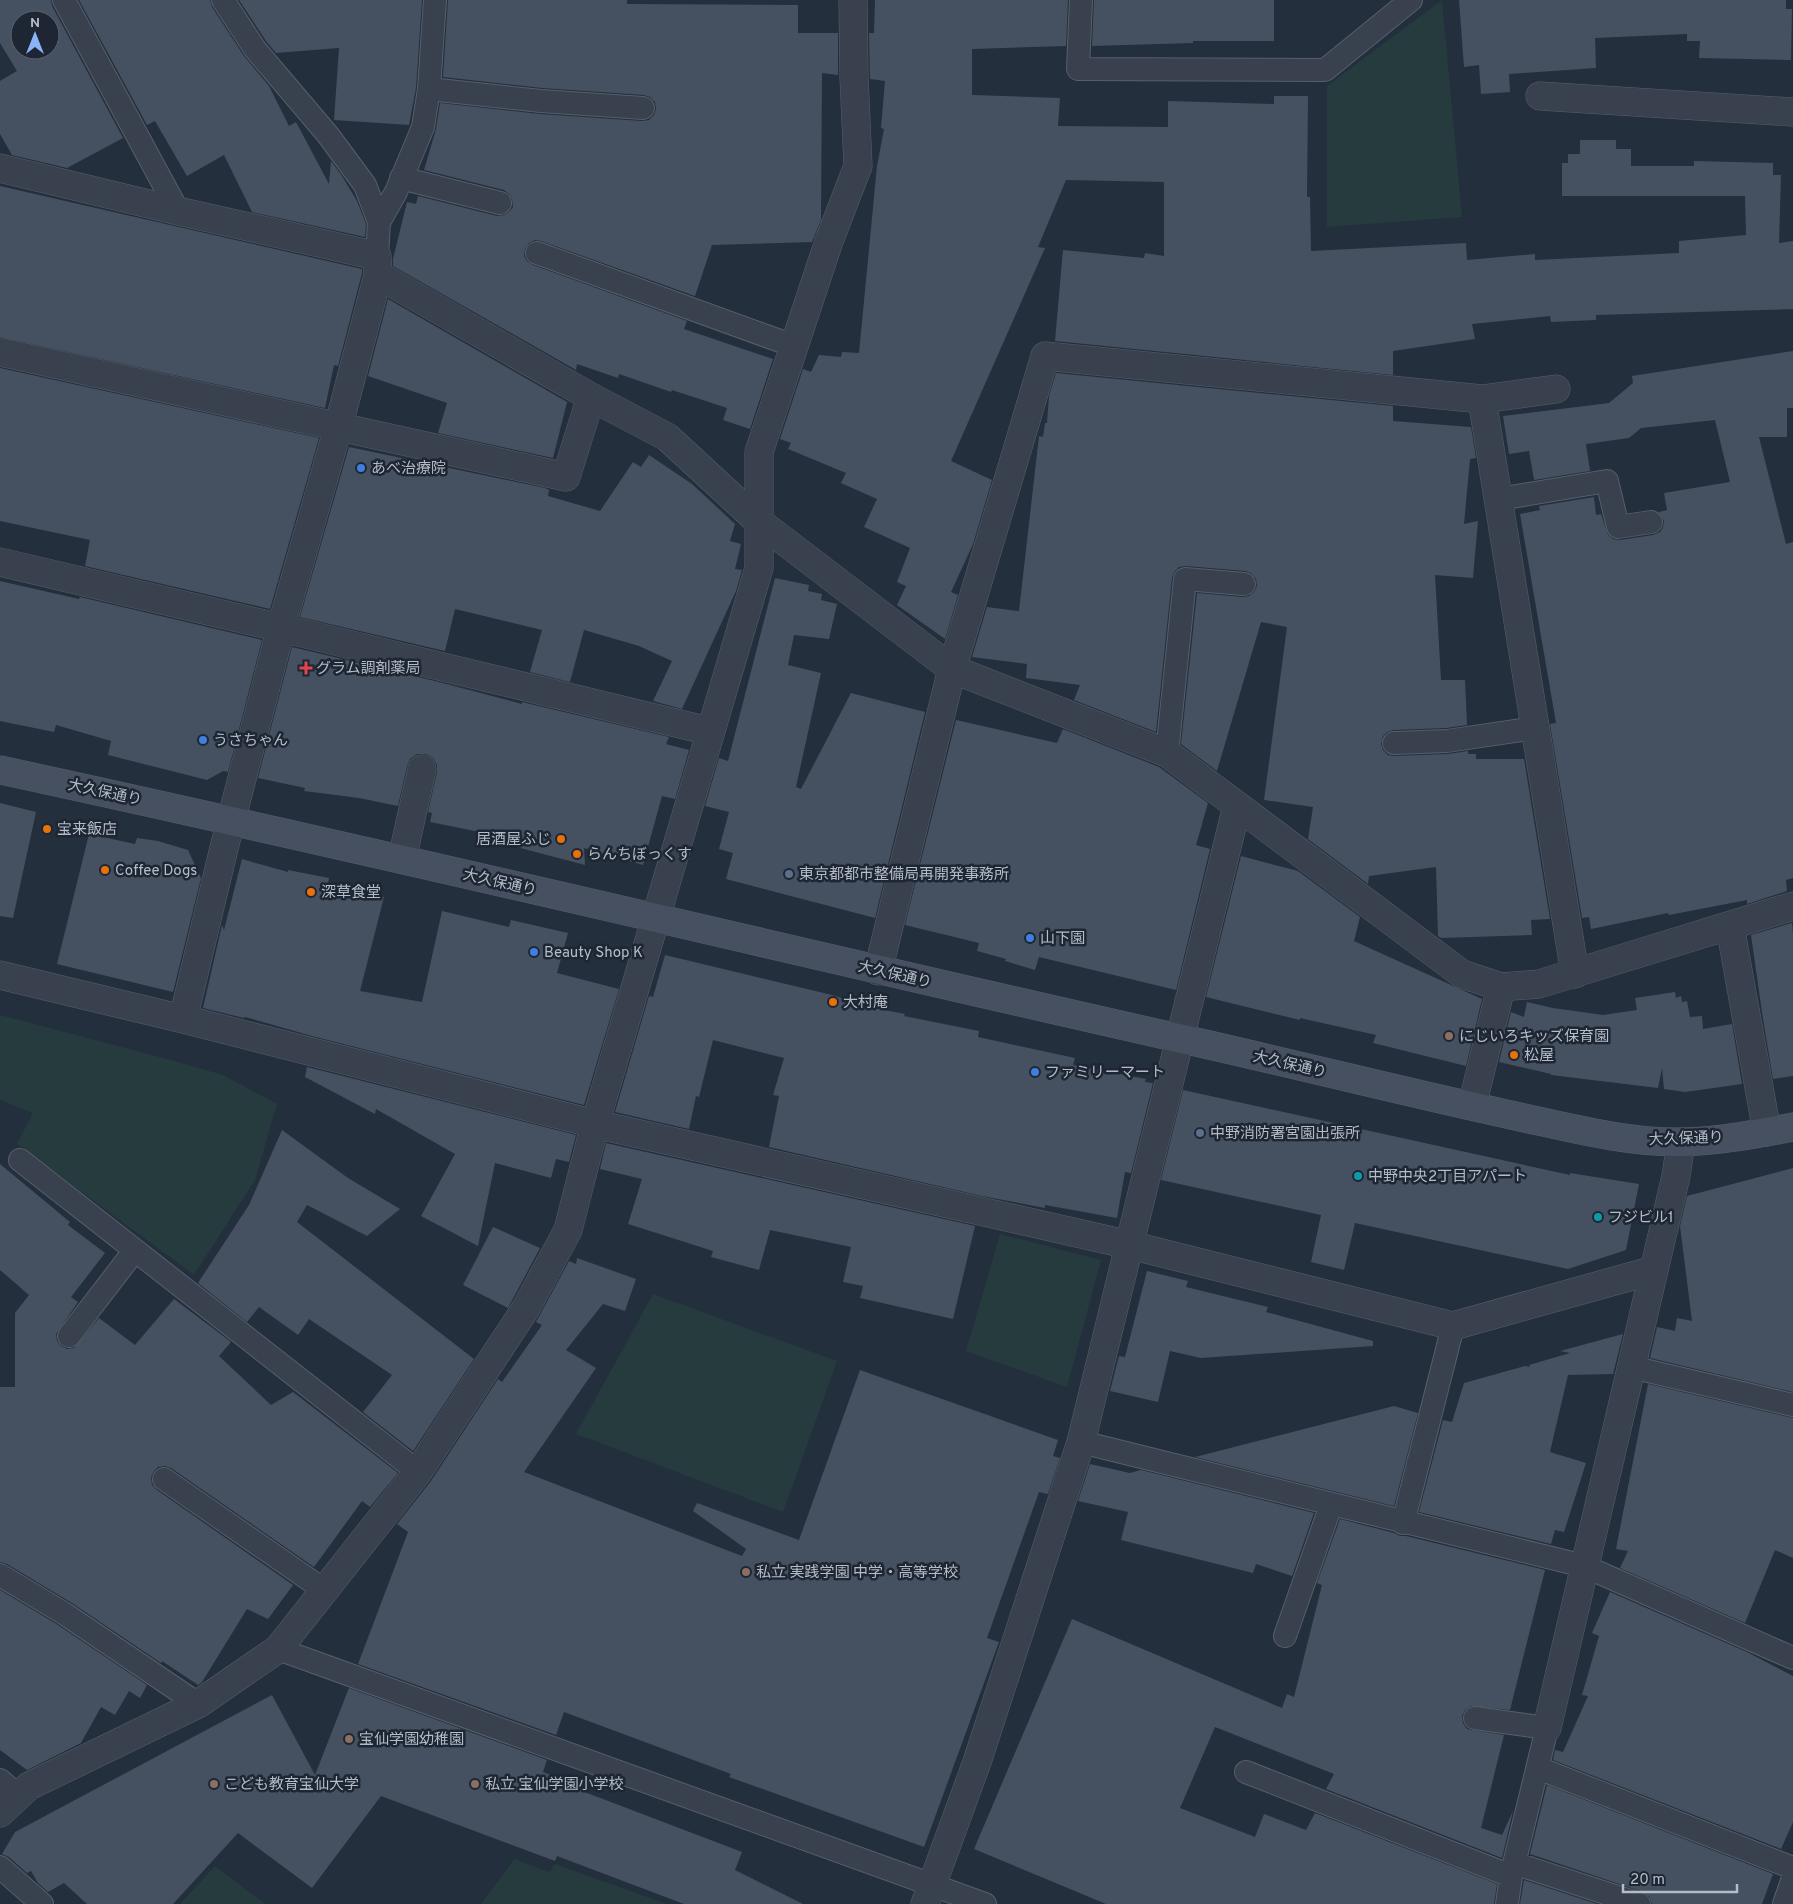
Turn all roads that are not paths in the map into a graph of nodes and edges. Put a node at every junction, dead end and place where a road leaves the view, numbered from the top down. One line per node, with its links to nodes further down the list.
1 (64, 0): 14 (lane)
2 (223, 0): 15 (lane)
3 (435, 0): 7 (lane)
4 (853, 0): 18 (street)
5 (1081, 0): 6 (lane)
6 (1411, 0)
7 (429, 89): 9 (lane); 12 (lane)
8 (1540, 96): 10 (street)
9 (643, 108)
10 (1793, 112)
11 (0, 168): 14 (street)
12 (401, 178): 13 (lane); 15 (lane)
13 (500, 203)
14 (178, 211): 17 (street)
15 (379, 222): 17 (lane)
16 (537, 254): 18 (lane)
17 (378, 265): 21 (street); 23 (street)
18 (794, 346): 25 (street)
19 (0, 352): 23 (street)
20 (1556, 389): 22 (street)
21 (591, 397): 23 (street); 25 (street)
22 (1482, 399): 24 (street); 30 (street)
23 (338, 428): 29 (street)
24 (1498, 499): 26 (lane); 31 (street)
25 (758, 521): 30 (street); 32 (street)
26 (1652, 522)
27 (0, 562): 29 (street)
28 (1244, 584): 34 (lane)
29 (281, 628): 32 (street); 38 (street)
30 (952, 669): 34 (street); 43 (street)
31 (1536, 728): 33 (lane); 44 (street)
32 (709, 731): 41 (street)
33 (1394, 743)
34 (1167, 753): 37 (street)
35 (422, 769): 39 (street)
36 (0, 770): 38 (main road, 大久保通り)
37 (1238, 806): 46 (street); 48 (street)
38 (231, 820): 39 (main road, 大久保通り); 47 (street)
39 (402, 860): 41 (main road, 大久保通り)
40 (1793, 906): 42 (street)
41 (655, 919): 43 (main road, 大久保通り); 50 (street)
42 (1730, 926): 44 (street); 52 (street)
43 (878, 971): 48 (main road, 大久保通り)
44 (1575, 974): 46 (street)
45 (0, 975): 47 (street)
46 (1501, 987): 49 (street)
47 (183, 1018): 50 (street)
48 (1179, 1038): 49 (main road, 大久保通り); 55 (street)
49 (1472, 1106): 53 (main road, 大久保通り)
50 (595, 1124): 55 (street); 63 (street)
51 (1793, 1127): 52 (main road, 大久保通り)
52 (1767, 1132): 53 (main road, 大久保通り)
53 (1681, 1142): 57 (street)
54 (20, 1160): 56 (lane)
55 (1130, 1244): 58 (street); 62 (street)
56 (134, 1250): 59 (lane); 63 (lane)
57 (1654, 1270): 58 (street); 60 (street)
58 (1453, 1326): 66 (lane)
59 (69, 1336)
60 (1631, 1367): 61 (lane); 67 (street)
61 (1793, 1406)
62 (1082, 1442): 65 (lane); 83 (street)
63 (418, 1472): 69 (street)
64 (164, 1479): 69 (lane)
65 (1331, 1505): 66 (lane); 70 (lane)
66 (1403, 1523): 67 (lane)
67 (1584, 1566): 72 (lane); 75 (street)
68 (0, 1575): 73 (lane)
69 (324, 1590): 71 (street)
70 (1285, 1636)
71 (278, 1649): 73 (street); 83 (lane)
72 (1793, 1658)
73 (198, 1704): 78 (street)
74 (1475, 1718): 75 (lane)
75 (1547, 1728): 76 (lane)
76 (1538, 1768): 80 (lane); 81 (lane)
77 (1246, 1772): 81 (lane)
78 (6, 1796)
79 (0, 1867): 85 (lane)
80 (1793, 1868)
81 (1513, 1870): 87 (lane); 88 (lane)
82 (1793, 1878): 84 (lane)
83 (929, 1895): 86 (lane)
84 (1787, 1902)
85 (42, 1904)
86 (984, 1904)
87 (1507, 1904)
88 (1639, 1904)

